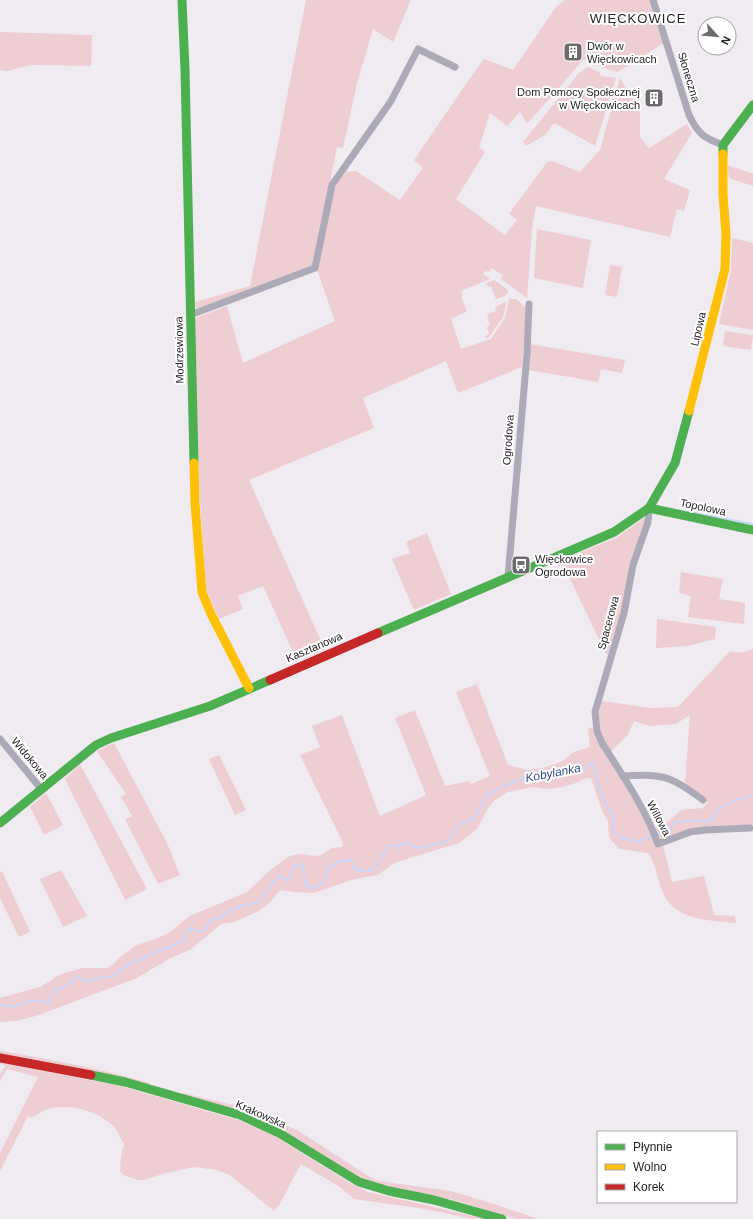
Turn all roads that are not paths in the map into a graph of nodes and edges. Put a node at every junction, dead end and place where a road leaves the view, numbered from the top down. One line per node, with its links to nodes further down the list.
1 (182, 0): 7 (street, Modrzewiowa)
2 (653, 0): 5 (street, Słoneczna)
3 (455, 67): 7 (street)
4 (753, 104): 5 (street)
5 (723, 145): 8 (street, Lipowa)
6 (529, 304): 10 (street, Ogrodowa)
7 (190, 315): 11 (street, Modrzewiowa)
8 (649, 508): 9 (street, Topolowa); 10 (street, Kasztanowa); 13 (street, Spacerowa)
9 (753, 530)
10 (508, 577): 11 (street, Kasztanowa)
11 (249, 688): 15 (street, Kasztanowa)
12 (0, 739): 15 (street, Widokowa)
13 (602, 743): 14 (street, Willowa)
14 (623, 776): 16 (street); 18 (street, Willowa)
15 (42, 790): 17 (street, Kasztanowa)
16 (703, 800)
17 (0, 823)
18 (750, 828)
19 (0, 1058): 20 (street, Krakowska)
20 (502, 1219)

